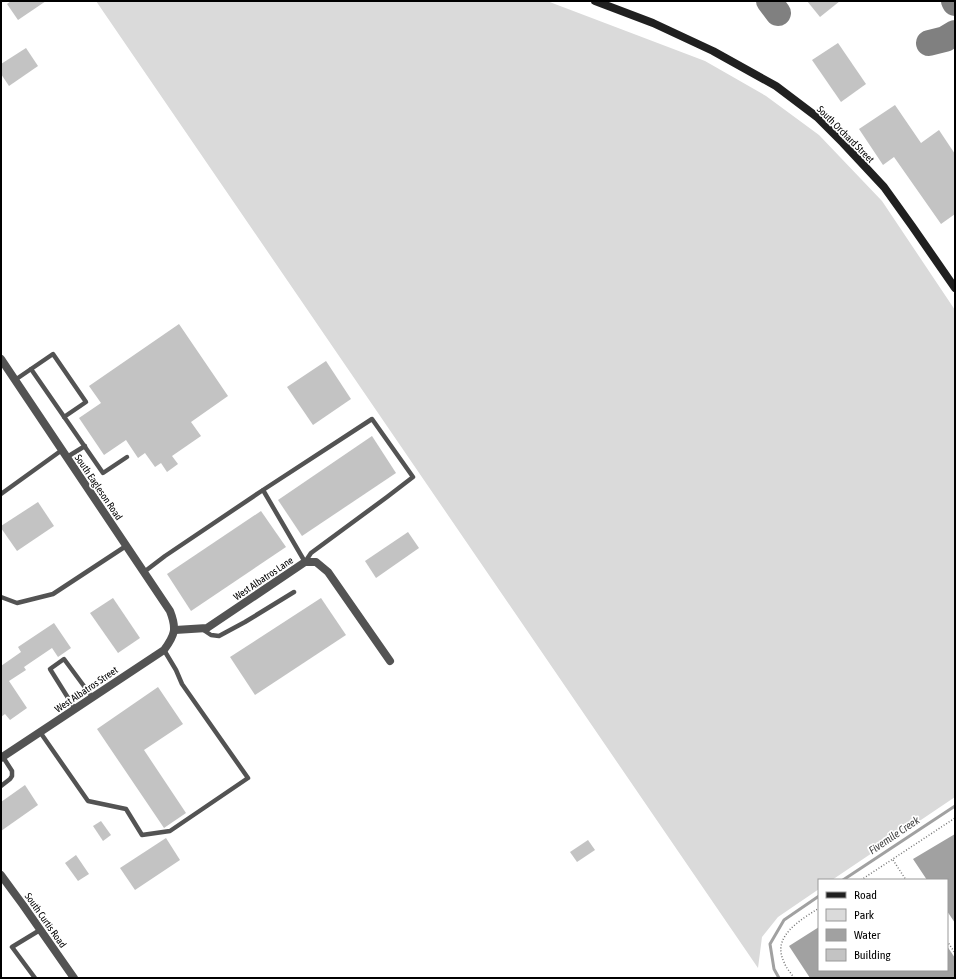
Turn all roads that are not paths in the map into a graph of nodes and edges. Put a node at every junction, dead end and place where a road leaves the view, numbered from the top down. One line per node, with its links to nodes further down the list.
1 (595, 1): 2 (main road, South Orchard Street)
2 (955, 288)
3 (1, 359): 5 (street, South Eagleson Road)
4 (31, 369): 5 (lane); 6 (lane); 6 (lane)
5 (15, 380): 8 (street, South Eagleson Road)
6 (64, 417): 7 (lane)
7 (85, 446): 9 (lane); 10 (lane)
8 (62, 450): 9 (street, South Eagleson Road); 12 (lane)
9 (67, 457): 13 (street, South Eagleson Road)
10 (127, 457)
11 (263, 490): 14 (lane); 14 (lane); 15 (lane)
12 (1, 494)
13 (126, 546): 15 (street, South Eagleson Road); 17 (lane)
14 (305, 562): 18 (street, West Albatros Lane); 21 (street, West Albatros Lane)
15 (144, 572): 19 (street, South Eagleson Road)
16 (294, 592): 18 (lane)
17 (1, 597)
18 (202, 628): 19 (street, West Albatros Lane)
19 (175, 630): 20 (street, West Albatros Street)
20 (164, 650): 22 (street, West Albatros Street); 24 (lane)
21 (390, 662)
22 (92, 697): 23 (street, West Albatros Street); 23 (lane)
23 (75, 709): 24 (street, West Albatros Street)
24 (40, 732): 25 (street, West Albatros Street)
25 (2, 758): 26 (lane)
26 (1, 786)
27 (1, 874): 28 (street, South Curtis Road)
28 (40, 930): 29 (lane); 30 (street, South Curtis Road)
29 (34, 978)
30 (74, 978)

